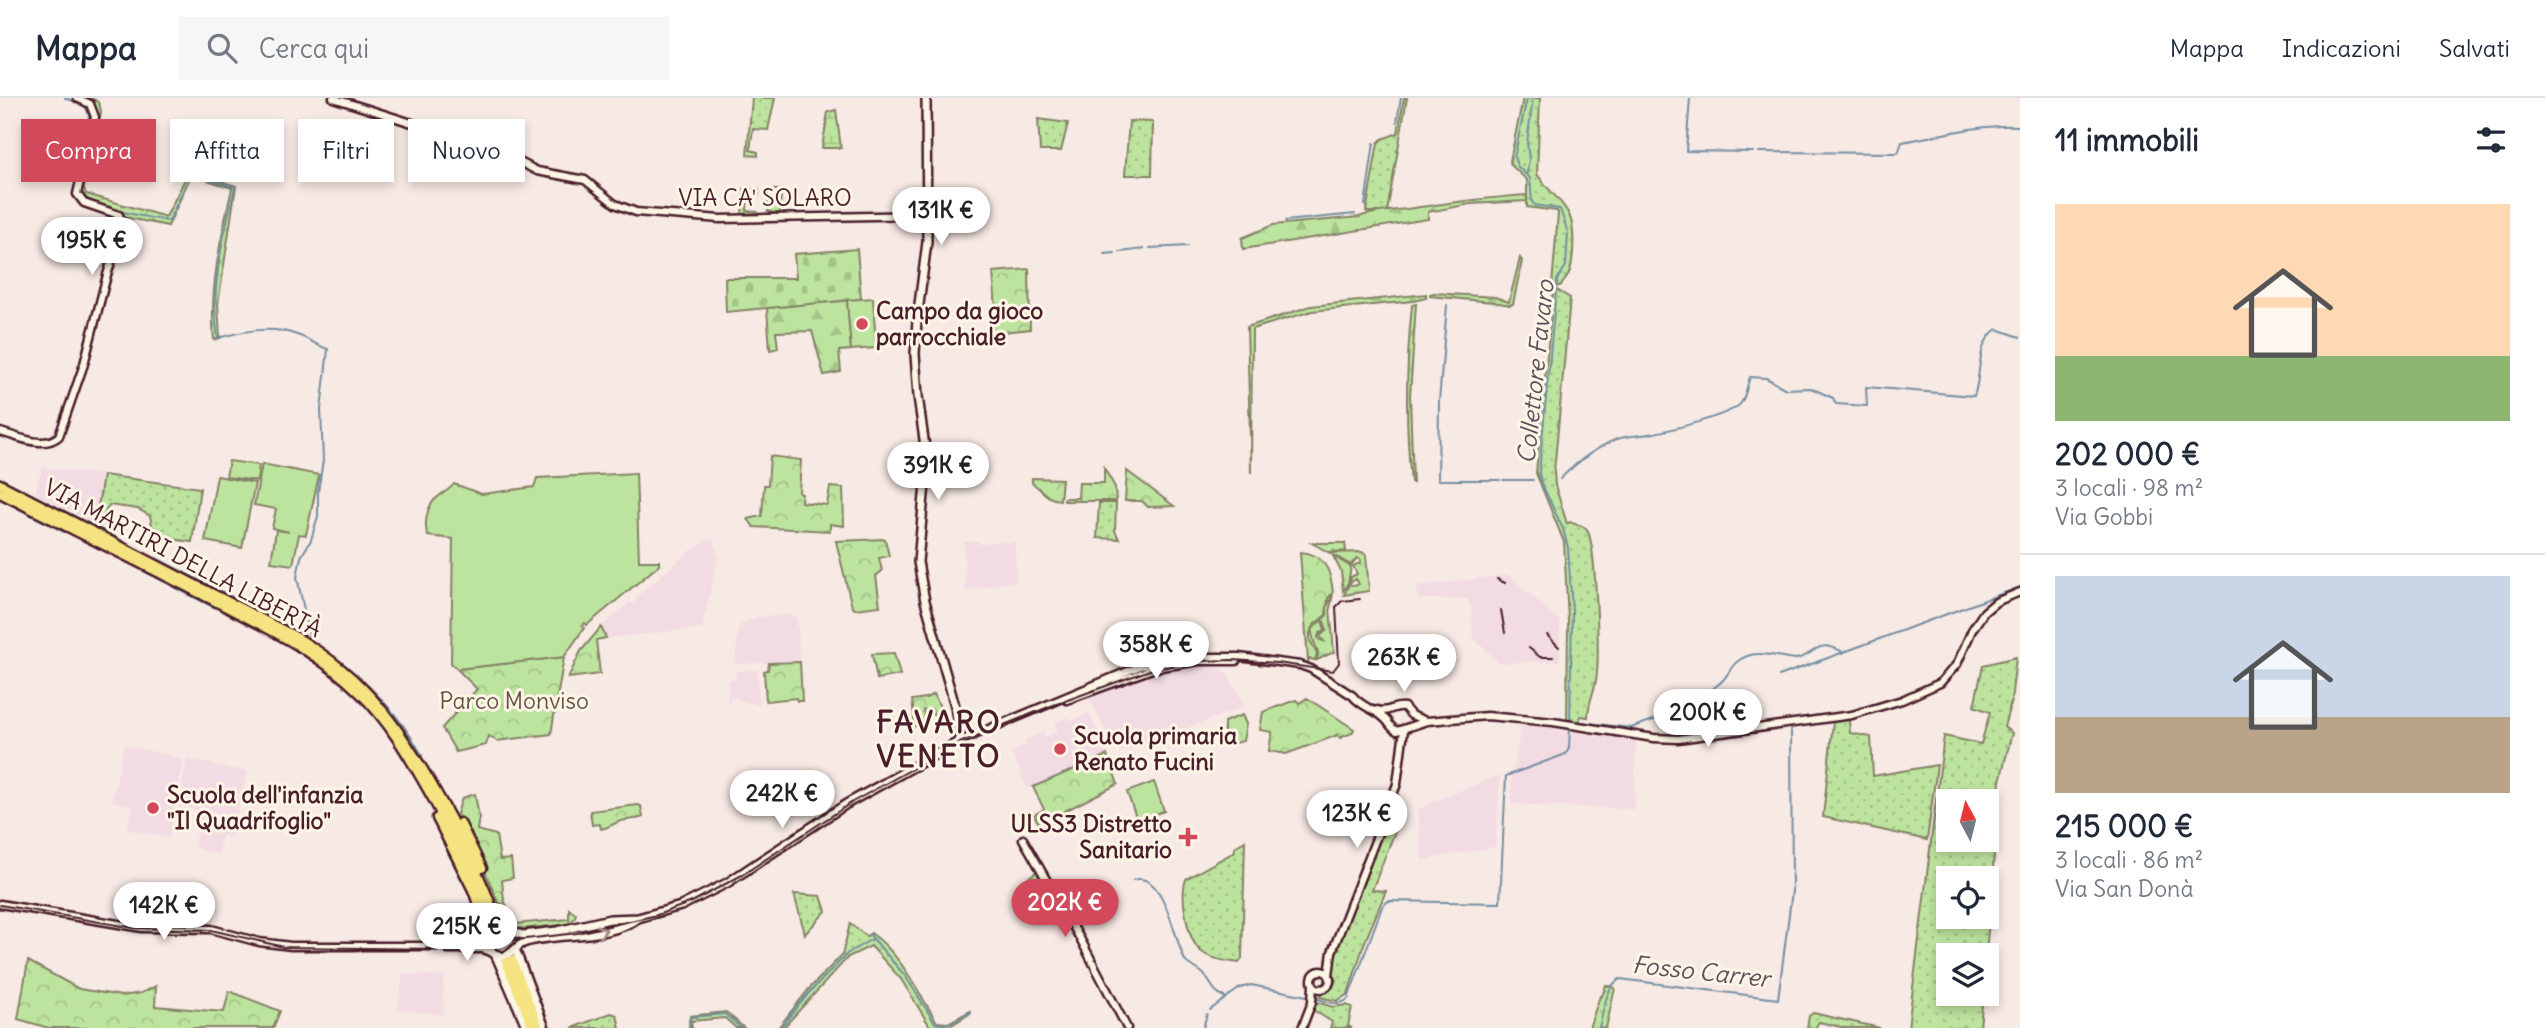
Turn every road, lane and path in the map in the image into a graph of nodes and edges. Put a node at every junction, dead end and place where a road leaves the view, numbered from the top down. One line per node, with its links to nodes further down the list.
1 (77, 98): 5 (street)
2 (333, 98): 4 (street, VIA CA' SOLARO)
3 (926, 98): 4 (main road)
4 (927, 215): 21 (main road)
5 (0, 432)
6 (0, 484): 28 (main road, VIA MARTIRI DELLA LIBERTÀ)
7 (0, 493): 27 (main road, VIA MARTIRI DELLA LIBERTÀ)
8 (2020, 592): 19 (street)
9 (1246, 658): 10 (street); 11 (street); 12 (street)
10 (1227, 661): 11 (street); 13 (street)
11 (1275, 661): 15 (street)
12 (1102, 681): 13 (street); 14 (street)
13 (1086, 694): 14 (street); 16 (street)
14 (1068, 696): 16 (street)
15 (1353, 696): 17 (street); 20 (street)
16 (1052, 704): 24 (street)
17 (1389, 711): 18 (street); 20 (street)
18 (1411, 715): 19 (street); 22 (street)
19 (1427, 721): 22 (street)
20 (1387, 722): 23 (street)
21 (955, 726): 24 (main road); 25 (main road)
22 (1406, 729): 23 (street); 26 (street)
23 (1394, 730): 26 (street)
24 (961, 741): 25 (main road)
25 (946, 748): 31 (main road)
26 (1401, 750): 36 (street)
27 (410, 758): 28 (main road, VIA MARTIRI DELLA LIBERTÀ); 33 (main road)
28 (424, 770): 32 (main road)
29 (1023, 839): 47 (street)
30 (0, 904): 34 (street)
31 (638, 918): 32 (main road); 35 (main road, one-way to 31)
32 (510, 931): 33 (main road); 35 (main road)
33 (489, 936): 34 (street); 37 (main road)
34 (371, 947): 37 (street)
35 (515, 948): 37 (main road); 46 (main road)
36 (1332, 952): 38 (street); 39 (street)
37 (494, 954): 43 (main road)
38 (1319, 971): 39 (street); 40 (street)
39 (1329, 975): 41 (street)
40 (1313, 985): 41 (street); 42 (street)
41 (1324, 989): 42 (street)
42 (1312, 1002): 48 (street)
43 (527, 1028)
44 (533, 1028): 45 (main road)
45 (539, 1028)
46 (545, 1028)
47 (1127, 1028)
48 (1302, 1028)

